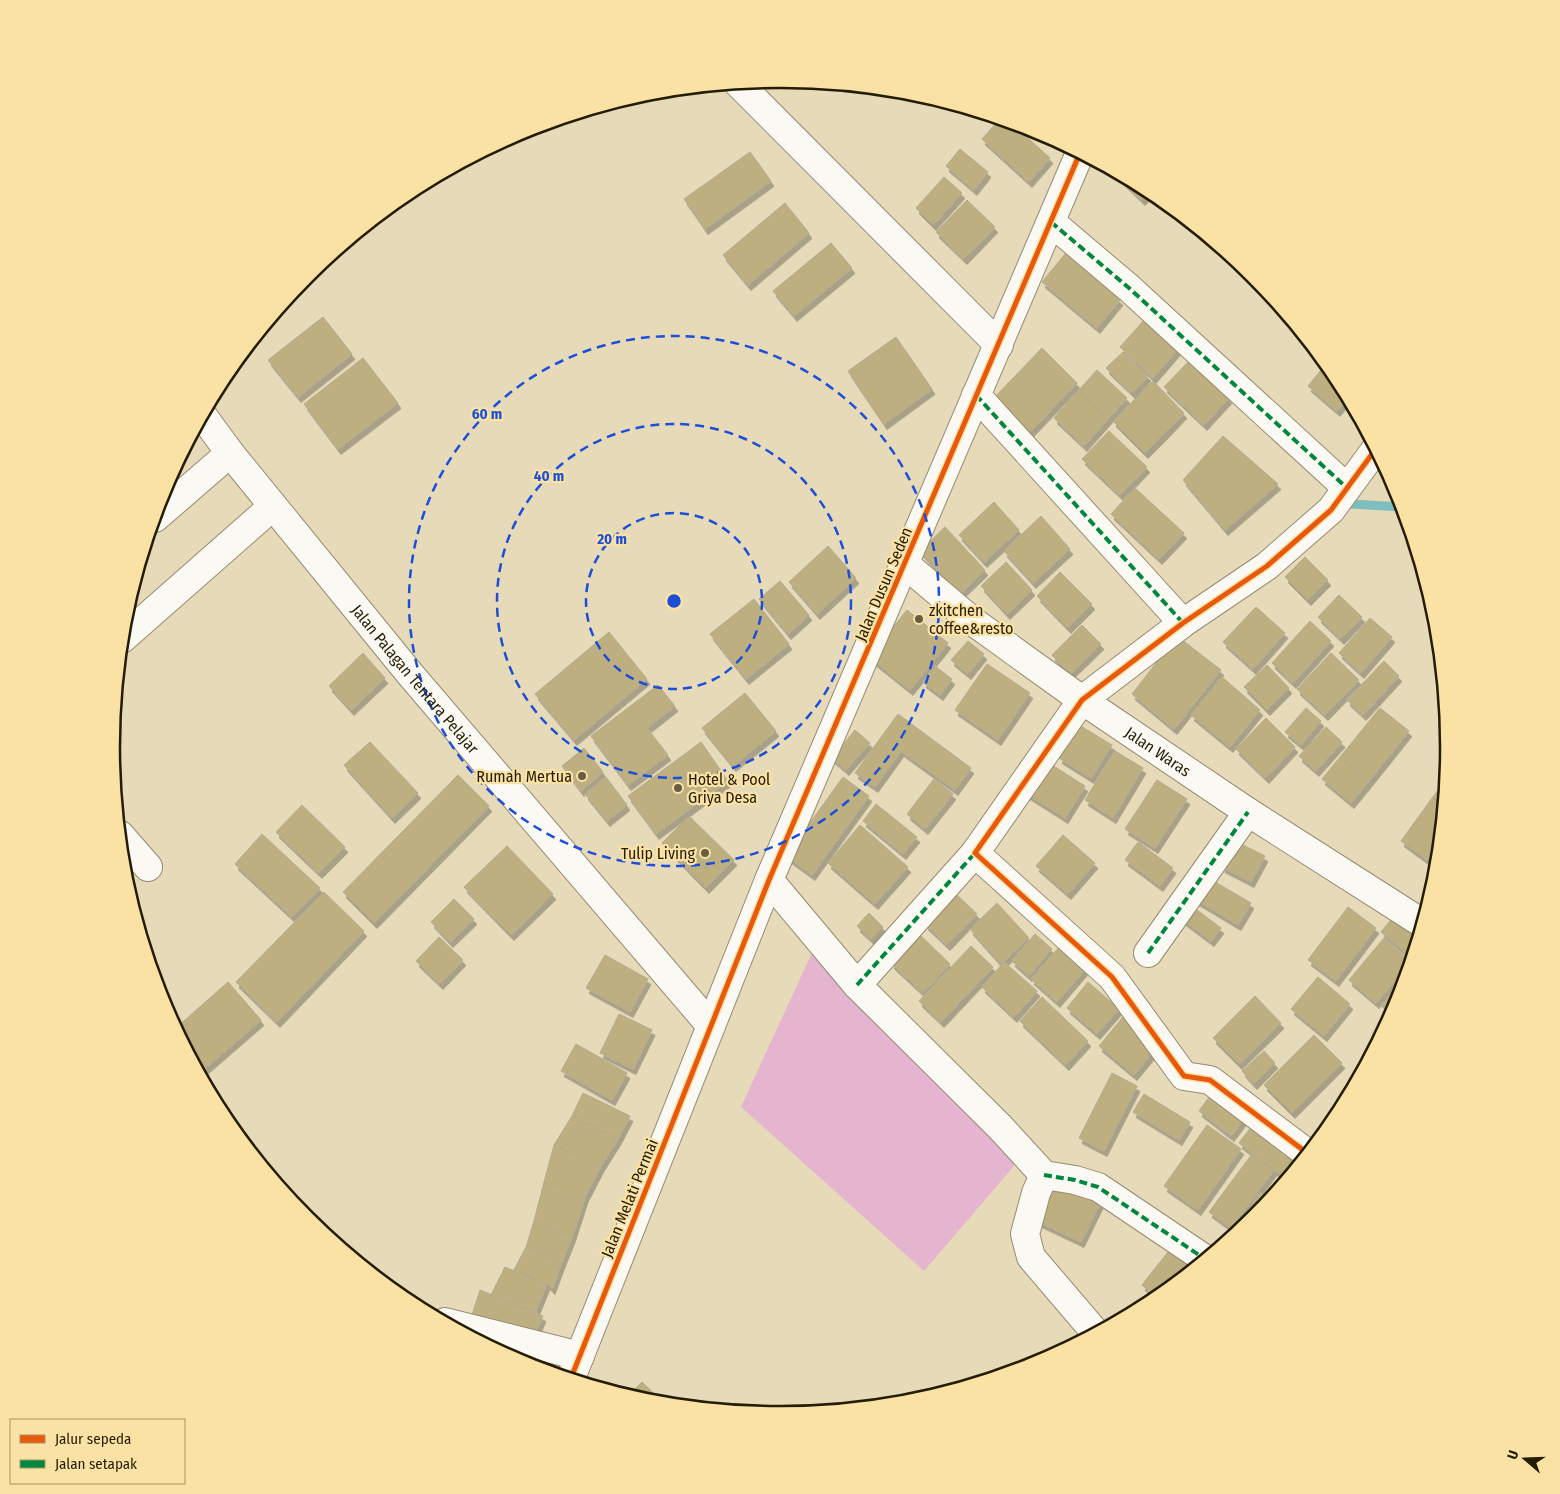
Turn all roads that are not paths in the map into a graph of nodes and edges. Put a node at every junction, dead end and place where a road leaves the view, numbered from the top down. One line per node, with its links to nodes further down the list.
1 (744, 89): 4 (street)
2 (1078, 159): 3 (street, Jalan Dusun Seden)
3 (1051, 222): 4 (street, Jalan Dusun Seden); 9 (street)
4 (999, 345): 5 (street, Jalan Dusun Seden)
5 (976, 395): 12 (street, Jalan Dusun Seden); 13 (street)
6 (207, 421): 7 (street, Jalan Palagan Tentara Pelajar)
7 (230, 453): 10 (street, Jalan Palagan Tentara Pelajar); 11 (street)
8 (1371, 455): 9 (street)
9 (1340, 497): 13 (street)
10 (273, 506): 14 (street); 24 (street, Jalan Palagan Tentara Pelajar)
11 (165, 509)
12 (905, 564): 15 (street, Jalan Waras); 20 (street, Jalan Dusun Seden)
13 (1183, 623): 15 (street)
14 (131, 631)
15 (1082, 700): 16 (street, Jalan Waras); 18 (street)
16 (1248, 812): 21 (street, Jalan Waras); 22 (street)
17 (128, 844): 19 (street)
18 (975, 853): 23 (street); 25 (street)
19 (148, 867)
20 (769, 880): 23 (street); 24 (street, Jalan Dusun Seden)
21 (1417, 920)
22 (1148, 953)
23 (857, 985): 26 (street)
24 (711, 1026): 30 (street, Jalan Melati Permai)
25 (1302, 1149)
26 (1044, 1175): 27 (street); 28 (street)
27 (1199, 1256)
28 (1092, 1327)
29 (482, 1335): 30 (street)
30 (575, 1367)

